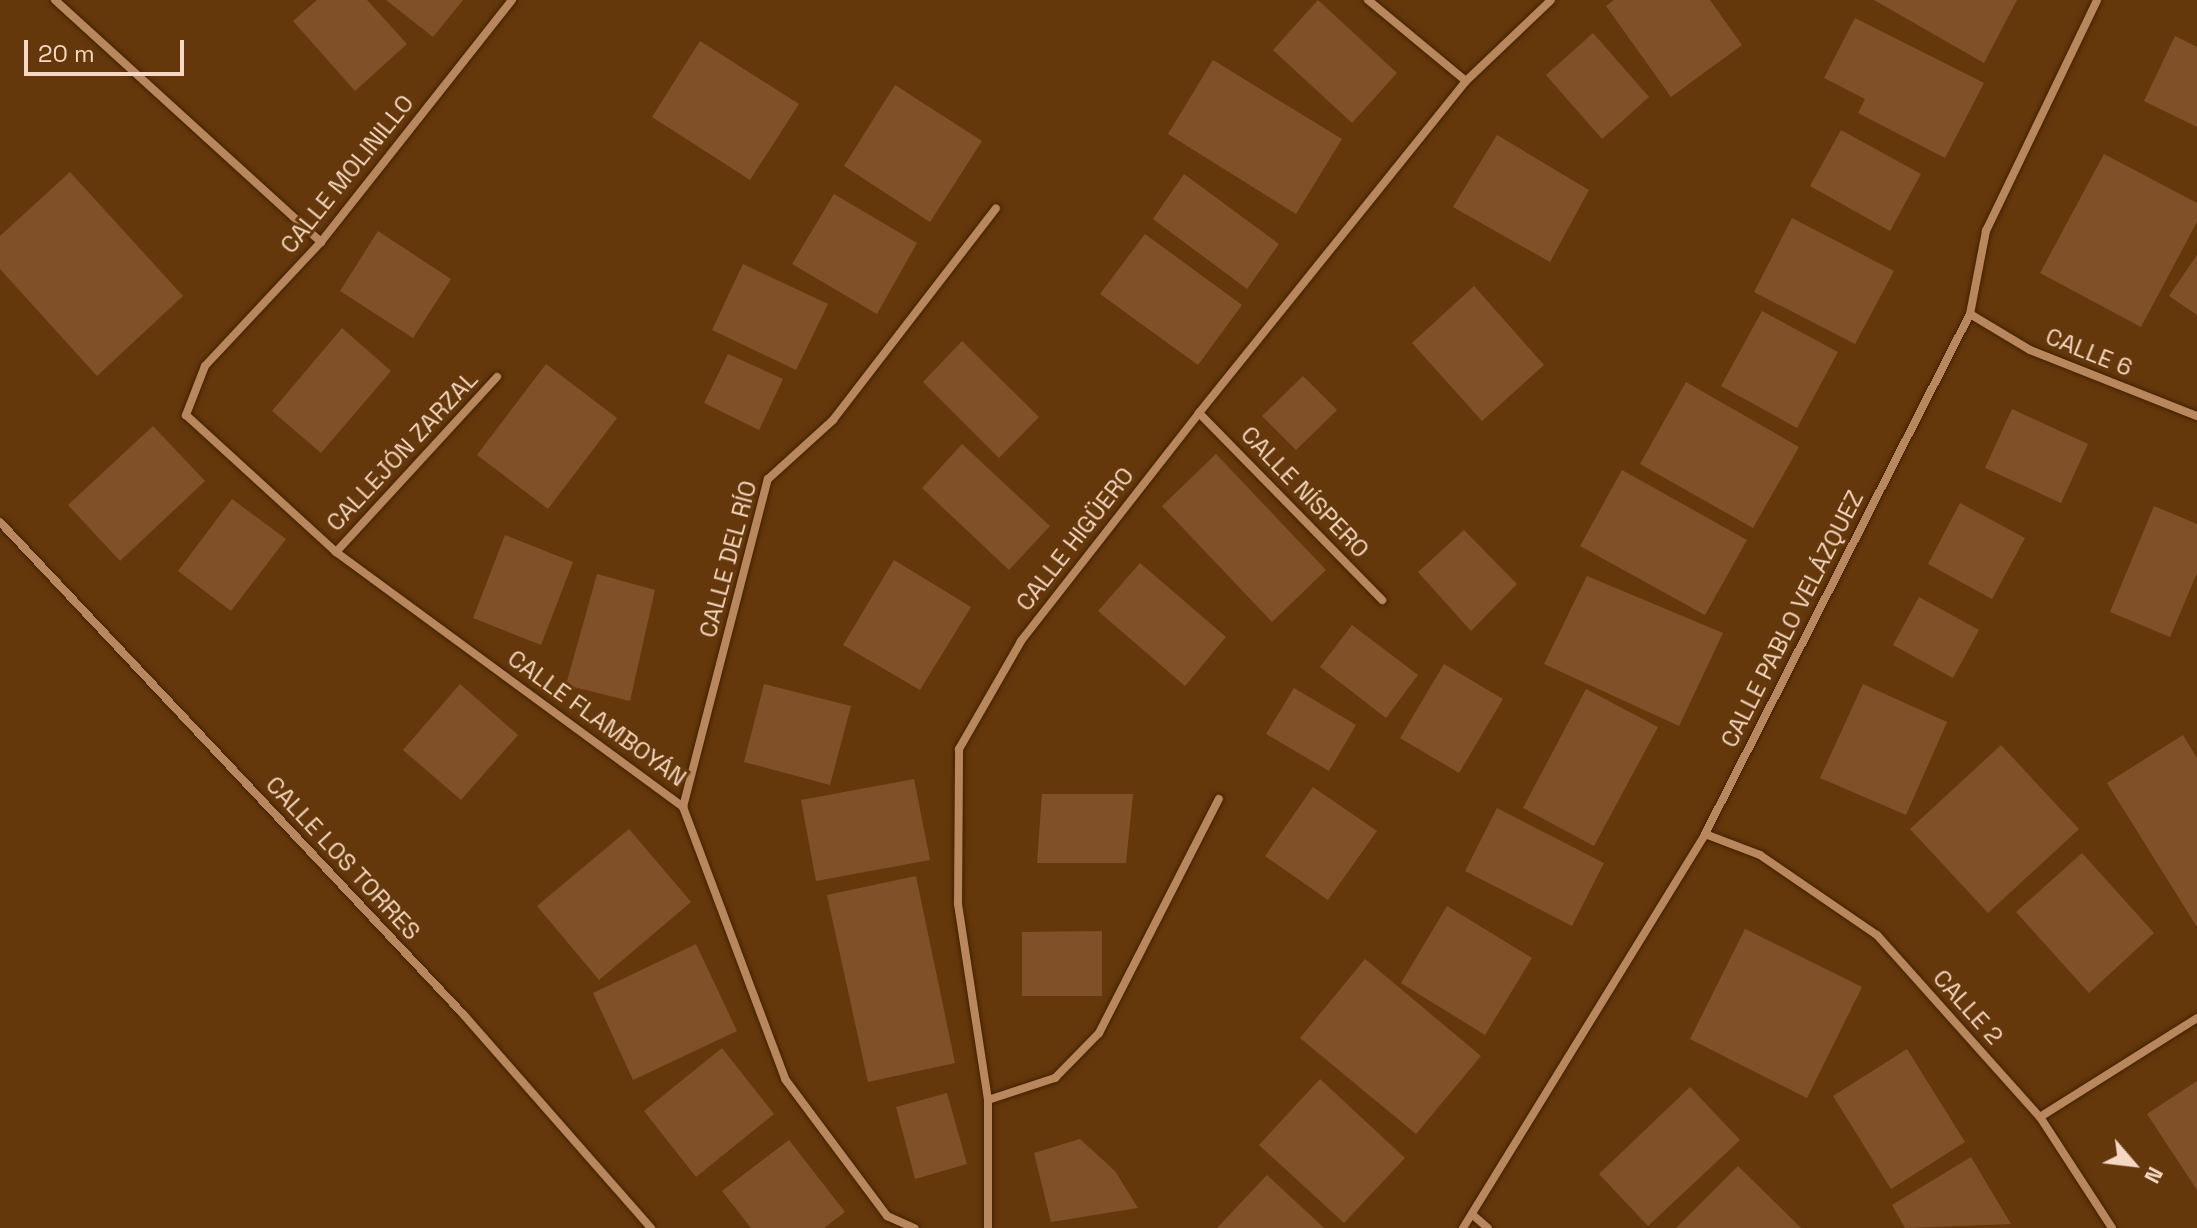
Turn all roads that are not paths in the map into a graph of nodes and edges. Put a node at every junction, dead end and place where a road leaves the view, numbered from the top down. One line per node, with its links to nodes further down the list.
1 (55, 0): 8 (street)
2 (512, 0): 8 (street, CALLE MOLINILLO)
3 (1368, 0): 6 (street)
4 (1551, 0): 6 (street, CALLE HIGÜERO)
5 (2097, 0): 9 (street, CALLE PABLO VELÁZQUEZ)
6 (1466, 81): 12 (street, CALLE HIGÜERO)
7 (996, 208): 18 (street, CALLE DEL RÍO)
8 (321, 242): 10 (street, CALLE MOLINILLO)
9 (1970, 314): 13 (street, CALLE 6); 19 (street, CALLE PABLO VELÁZQUEZ)
10 (205, 366): 15 (street, CALLE FLAMBOYÁN)
11 (497, 377): 15 (street, CALLEJÓN ZARZAL)
12 (1199, 413): 16 (street, CALLE NÍSPERO); 21 (street, CALLE HIGÜERO)
13 (2197, 416)
14 (0, 522): 24 (street, CALLE LOS TORRES)
15 (336, 552): 18 (street, CALLE FLAMBOYÁN)
16 (1382, 600)
17 (1219, 799): 21 (street)
18 (683, 807): 25 (street, CALLE FLAMBOYÁN)
19 (1705, 834): 22 (street, CALLE 2); 23 (street, CALLE PABLO VELÁZQUEZ)
20 (2197, 1018): 22 (street)
21 (988, 1100): 26 (street, CALLE HIGÜERO)
22 (2040, 1117): 29 (street, CALLE 2)
23 (1474, 1216): 27 (street, CALLE PABLO VELÁZQUEZ); 28 (street)
24 (651, 1228)
25 (914, 1228)
26 (988, 1228)
27 (1463, 1228)
28 (1488, 1228)
29 (2112, 1228)

